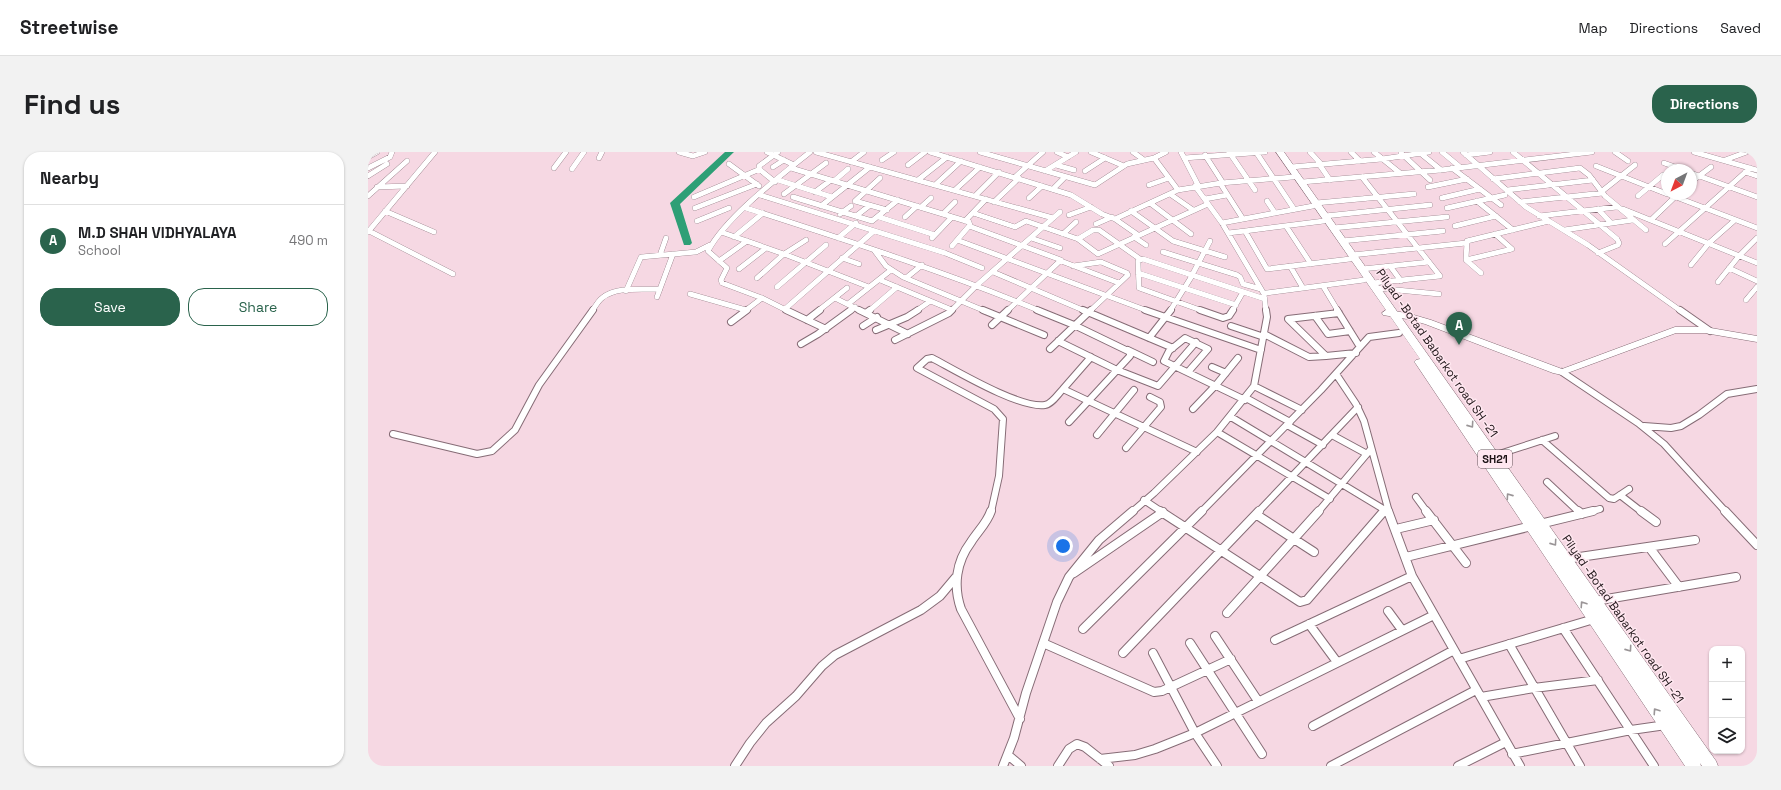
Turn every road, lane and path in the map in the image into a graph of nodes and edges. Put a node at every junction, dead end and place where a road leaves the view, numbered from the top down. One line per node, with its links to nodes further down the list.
1 (377, 152): 48 (street)
2 (392, 152): 85 (street)
3 (435, 152): 132 (street)
4 (566, 152): 86 (street)
5 (584, 152): 90 (street)
6 (602, 152): 52 (street)
7 (679, 152): 8 (street)
8 (705, 152)
9 (767, 152): 47 (street)
10 (778, 152): 47 (street)
11 (810, 152): 77 (street)
12 (816, 152): 49 (street)
13 (840, 152): 49 (street)
14 (864, 152): 66 (street)
15 (894, 152): 58 (street)
16 (925, 152): 74 (street)
17 (930, 152): 50 (street)
18 (980, 152): 40 (street)
19 (1043, 152): 78 (street)
20 (1057, 152): 51 (street)
21 (1076, 152): 51 (street)
22 (1091, 152): 53 (street)
23 (1133, 152): 59 (street)
24 (1181, 152): 55 (street)
25 (1257, 152): 26 (street); 42 (street); 118 (street)
26 (1265, 152)
27 (1275, 152): 104 (main road, Pilyad -Botad Babarkot road SH -21 / SH21)
28 (1280, 152): 104 (main road, Pilyad -Botad Babarkot road SH -21 / SH21)
29 (1310, 152): 71 (street)
30 (1351, 152): 64 (street)
31 (1374, 152): 56 (street)
32 (1429, 152): 43 (street)
33 (1442, 152): 83 (street)
34 (1490, 152): 44 (street)
35 (1513, 152): 60 (street)
36 (1592, 152): 60 (street)
37 (1615, 152): 65 (street)
38 (1696, 152): 61 (street)
39 (1747, 152): 61 (street)
40 (989, 153): 78 (street)
41 (1162, 153): 54 (street)
42 (1229, 153): 45 (street); 125 (street)
43 (1420, 153): 46 (street); 95 (street)
44 (1465, 153): 76 (street)
45 (1204, 154): 55 (street); 126 (street)
46 (1401, 154): 56 (street); 99 (street)
47 (773, 155): 57 (street); 91 (street)
48 (368, 156)
49 (834, 157): 66 (street)
50 (947, 157): 63 (street); 121 (street)
51 (1068, 157): 75 (street)
52 (599, 158)
53 (1105, 158): 79 (street); 97 (street)
54 (1154, 158): 59 (street); 115 (street)
55 (1184, 158): 135 (street)
56 (1382, 159): 64 (street); 101 (street)
57 (784, 160): 77 (street); 87 (street)
58 (882, 160)
59 (1144, 160): 79 (street)
60 (1522, 160): 76 (street); 102 (street)
61 (1724, 160): 92 (street)
62 (408, 161): 137 (street)
63 (961, 161): 82 (street); 129 (street)
64 (1360, 161): 71 (street)
65 (1628, 161)
66 (851, 162): 81 (street)
67 (826, 163): 103 (street)
68 (1664, 163): 73 (street)
69 (387, 164): 105 (street)
70 (729, 164): 106 (street)
71 (1320, 164): 104 (street); 122 (street)
72 (1635, 164): 107 (street)
73 (1667, 164)
74 (908, 165)
75 (1056, 165): 94 (street); 96 (street)
76 (1478, 165): 83 (street); 116 (street)
77 (793, 166): 103 (street); 124 (street)
78 (1026, 166): 96 (street); 114 (street)
79 (1124, 166): 110 (street)
80 (1596, 166): 89 (street)
81 (870, 167): 121 (street); 128 (street)
82 (980, 167): 98 (street); 143 (street)
83 (1460, 167): 88 (street)
84 (1711, 167): 108 (street)
85 (368, 168)
86 (554, 168)
87 (773, 168)
88 (1452, 168): 95 (street); 119 (street)
89 (1602, 168): 107 (street); 117 (street)
90 (572, 169)
91 (760, 169): 106 (street); 124 (street)
92 (1754, 169): 100 (street)
93 (848, 170): 120 (street)
94 (1074, 170)
95 (1441, 170): 99 (street)
96 (1046, 171): 110 (street)
97 (1085, 171)
98 (999, 172): 114 (street); 157 (street)
99 (1421, 172): 101 (street); 123 (street)
100 (1745, 172): 109 (street); 136 (street)
101 (1400, 173): 111 (street)
102 (1538, 173): 116 (street); 117 (street); 131 (street)
103 (813, 174): 120 (street); 133 (street)
104 (1295, 175): 118 (street); 122 (street); 182 (main road, Pilyad -Botad Babarkot road SH -21 / SH21)
105 (368, 176)
106 (745, 176): 127 (street); 159 (street)
107 (1621, 176): 139 (street); 150 (street)
108 (1699, 176): 136 (street)
109 (1757, 176)
110 (1065, 177): 140 (street)
111 (1362, 177): 122 (street); 162 (street)
112 (1661, 177): 139 (street)
113 (880, 178): 142 (street)
114 (1017, 178): 134 (street); 178 (street)
115 (1169, 178): 130 (street); 144 (street)
116 (1493, 178): 149 (street)
117 (1592, 178): 131 (street); 150 (street)
118 (1273, 179): 125 (street); 196 (street)
119 (1467, 179): 138 (street); 141 (street)
120 (832, 180): 128 (street); 148 (street)
121 (918, 180): 129 (street)
122 (1330, 180)
123 (1430, 180)
124 (776, 181): 133 (street); 146 (street)
125 (1248, 181): 126 (street); 145 (street)
126 (1221, 183): 135 (street); 155 (street)
127 (757, 184): 146 (street); 169 (street)
128 (847, 185): 142 (street); 161 (street)
129 (935, 185): 143 (street)
130 (1149, 185)
131 (1552, 185): 149 (street); 168 (street)
132 (406, 186): 137 (street); 201 (street)
133 (796, 186): 148 (street); 151 (street)
134 (1042, 186): 140 (street); 165 (street)
135 (1197, 186): 144 (street); 171 (street)
136 (1728, 186): 163 (street); 195 (street)
137 (377, 187): 156 (street)
138 (1428, 187)
139 (1649, 187): 147 (street); 158 (street)
140 (1053, 189): 190 (street)
141 (1480, 189): 166 (street); 167 (street)
142 (866, 190): 172 (street); 187 (street)
143 (955, 190): 157 (street)
144 (1178, 190): 152 (street)
145 (1255, 190)
146 (765, 191): 154 (street)
147 (1661, 191)
148 (815, 192): 161 (street)
149 (1506, 193): 167 (street); 179 (street)
150 (1602, 193): 168 (street); 188 (street)
151 (784, 194)
152 (1170, 194): 180 (street); 199 (street)
153 (1414, 194): 162 (street)
154 (760, 195): 193 (street); 219 (street)
155 (1226, 195): 171 (street); 224 (street)
156 (368, 196)
157 (975, 196): 170 (street)
158 (1638, 196)
159 (694, 197)
160 (794, 197): 185 (street)
161 (832, 197): 185 (street)
162 (1378, 197): 182 (street); 200 (street)
163 (1757, 197)
164 (931, 198): 189 (street)
165 (1029, 198)
166 (1442, 198)
167 (1492, 198): 176 (street); 184 (street)
168 (1568, 198): 179 (street); 203 (street)
169 (719, 199): 191 (street); 192 (street)
170 (986, 199): 178 (street); 207 (street)
171 (1205, 199): 181 (street)
172 (898, 200): 189 (street); 198 (street)
173 (1671, 200): 227 (street)
174 (1687, 200): 195 (street)
175 (1267, 201): 208 (street)
176 (1477, 201): 194 (street); 213 (street)
177 (955, 202): 209 (street)
178 (994, 202): 221 (street)
179 (1520, 202): 214 (street)
180 (1150, 203): 202 (street); 225 (street)
181 (1208, 204): 199 (street); 234 (street)
182 (1315, 204): 196 (street); 223 (main road, Pilyad -Botad Babarkot road SH -21 / SH21)
183 (1430, 205): 200 (street)
184 (1501, 205)
185 (821, 206): 204 (street)
186 (851, 206): 204 (street)
187 (869, 206): 198 (street); 212 (street)
188 (1616, 206): 197 (street); 226 (street); 227 (street)
189 (919, 207): 209 (street); 216 (street)
190 (1091, 207): 210 (street); 222 (street)
191 (695, 208)
192 (730, 208): 211 (street); 229 (street)
193 (746, 208): 206 (street); 211 (street)
194 (1447, 208)
195 (1705, 208): 228 (street); 252 (street)
196 (1294, 209): 208 (street)
197 (1598, 209): 203 (street); 235 (street)
198 (886, 210): 215 (street)
199 (1193, 210): 225 (street)
200 (1388, 210): 223 (street); 231 (street)
201 (385, 211): 253 (street); 254 (street)
202 (1131, 211): 222 (street); 243 (street)
203 (1584, 211): 214 (street); 238 (street)
204 (842, 212): 212 (street); 219 (street)
205 (1060, 212): 221 (street)
206 (763, 213): 262 (street); 264 (street)
207 (973, 213): 230 (street); 242 (street)
208 (1275, 213): 224 (street)
209 (943, 214): 217 (street)
210 (1069, 215)
211 (737, 216): 255 (street)
212 (856, 216): 220 (street)
213 (1496, 216): 241 (street); 246 (street)
214 (1539, 216): 233 (street)
215 (879, 217): 217 (street); 220 (street)
216 (905, 217)
217 (952, 217): 230 (street)
218 (1447, 217): 231 (street)
219 (834, 218): 236 (street)
220 (862, 218): 236 (street)
221 (1053, 218): 242 (street)
222 (1114, 218): 237 (street); 261 (street)
223 (1325, 218): 240 (street); 244 (main road, Pilyad -Botad Babarkot road SH -21 / SH21); 295 (main road, Pilyad -Botad Babarkot road SH -21 / SH21)
224 (1243, 219): 234 (street)
225 (1172, 220): 243 (street); 258 (street)
226 (1632, 220): 235 (street); 248 (street)
227 (1651, 220): 252 (street)
228 (1735, 220): 245 (street); 274 (street)
229 (697, 221)
230 (965, 221): 239 (street)
231 (1397, 221): 244 (street); 259 (street)
232 (1076, 222): 257 (street)
233 (1549, 222): 246 (street); 247 (street)
234 (1222, 223): 256 (street)
235 (1611, 223): 238 (street)
236 (854, 224): 249 (street); 264 (street)
237 (1096, 224)
238 (1600, 225): 247 (street); 289 (street)
239 (969, 226): 269 (street); 282 (street)
240 (1286, 226): 250 (street); 307 (street)
241 (1455, 226)
242 (1043, 227): 257 (street); 265 (street)
243 (1153, 228): 261 (street); 287 (street)
244 (1334, 228): 272 (main road, Pilyad -Botad Babarkot road SH -21 / SH21)
245 (1757, 228)
246 (1513, 230): 260 (street)
247 (1564, 230): 289 (street)
248 (1646, 230)
249 (874, 231): 275 (street); 313 (street)
250 (1245, 231): 256 (street); 311 (street)
251 (1443, 231): 259 (street)
252 (1678, 231): 274 (street); 277 (street)
253 (368, 232): 323 (street)
254 (434, 232)
255 (721, 232): 262 (street); 278 (street)
256 (1228, 233): 349 (street)
257 (1064, 234): 267 (street)
258 (1191, 234)
259 (1407, 234): 272 (street); 285 (street)
260 (1495, 234): 273 (street); 299 (street)
261 (1136, 236): 276 (street); 280 (street)
262 (734, 237): 270 (street)
263 (666, 238): 292 (street)
264 (838, 238): 275 (street)
265 (1031, 238): 282 (street); 284 (street)
266 (1757, 238): 293 (street)
267 (1078, 239): 276 (street); 276 (street)
268 (806, 240): 291 (street)
269 (957, 240): 281 (street); 298 (street)
270 (747, 241): 283 (street); 300 (street)
271 (1210, 241): 287 (street)
272 (1342, 241): 295 (main road, Pilyad -Botad Babarkot road SH -21 / SH21)
273 (1466, 243): 285 (street); 299 (street)
274 (1709, 243): 293 (street); 308 (street)
275 (857, 244): 286 (street); 296 (street)
276 (1120, 244): 297 (street)
277 (1665, 244)
278 (710, 245): 290 (street); 300 (street)
279 (826, 245): 302 (street)
280 (1146, 245)
281 (952, 246)
282 (1022, 246): 298 (street); 301 (street)
283 (766, 248): 291 (street); 315 (street)
284 (1060, 248)
285 (1418, 248): 295 (street); 303 (street)
286 (874, 250): 309 (street); 317 (street)
287 (1206, 251): 294 (street); 304 (street)
288 (1163, 252): 304 (street)
289 (1598, 253): 384 (street)
290 (673, 254): 292 (street); 345 (street)
291 (784, 254): 302 (street); 326 (street)
292 (660, 255): 346 (street)
293 (1739, 256): 305 (street); 314 (street)
294 (1225, 257)
295 (1351, 257): 307 (street); 316 (main road, Pilyad -Botad Babarkot road SH -21 / SH21); 333 (main road, Pilyad -Botad Babarkot road SH -21 / SH21)
296 (842, 258): 306 (street); 318 (street)
297 (1140, 259): 321 (street); 325 (street)
298 (1007, 260): 319 (street); 324 (street)
299 (1466, 260): 322 (street)
300 (720, 261): 353 (street)
301 (1061, 261): 310 (street); 324 (street)
302 (805, 262): 318 (street); 337 (street)
303 (1429, 262): 312 (street); 330 (street)
304 (1200, 263): 320 (street); 325 (street)
305 (1757, 263)
306 (858, 264)
307 (1311, 264): 311 (street)
308 (1691, 264)
309 (922, 265): 327 (street); 335 (street)
310 (1073, 266): 332 (street); 332 (street)
311 (1290, 266): 344 (street)
312 (1390, 266): 316 (street); 330 (street)
313 (982, 268)
314 (1729, 268): 329 (street); 331 (street)
315 (739, 269)
316 (1362, 269): 333 (main road, Pilyad -Botad Babarkot road SH -21 / SH21)
317 (891, 270): 327 (street); 328 (street)
318 (828, 271): 338 (street); 363 (street)
319 (993, 272): 335 (street); 340 (street)
320 (1229, 272): 334 (street); 349 (street)
321 (1138, 273): 343 (street); 359 (street)
322 (1481, 273)
323 (454, 274)
324 (1046, 274): 340 (street); 351 (street)
325 (1193, 276): 334 (street); 343 (street)
326 (757, 278)
327 (906, 278): 355 (street)
328 (880, 280): 338 (street); 339 (street)
329 (1757, 280)
330 (1401, 281): 333 (street)
331 (1718, 282)
332 (1119, 283): 351 (street)
333 (1371, 284): 336 (street); 350 (street); 369 (main road, Pilyad -Botad Babarkot road SH -21 / SH21)
334 (1221, 285): 347 (street)
335 (977, 286): 355 (street); 358 (street)
336 (1323, 286): 344 (street); 368 (street)
337 (777, 287)
338 (870, 287): 360 (street)
339 (897, 287): 357 (street); 367 (street)
340 (1031, 287): 358 (street); 366 (street)
341 (1757, 287): 356 (street)
342 (848, 288): 354 (street)
343 (1186, 288): 359 (street); 361 (street)
344 (1303, 288): 349 (street)
345 (660, 289): 346 (street); 352 (street)
346 (626, 290): 429 (street)
347 (1243, 292): 349 (street); 361 (street)
348 (690, 294): 364 (street)
349 (1263, 294): 388 (street)
350 (1439, 294)
351 (1105, 296): 366 (street); 373 (street)
352 (657, 297)
353 (762, 298): 363 (street); 364 (street)
354 (835, 298): 360 (street); 374 (street)
355 (962, 300): 365 (street); 371 (street)
356 (1746, 300)
357 (929, 302): 365 (street); 376 (street)
358 (1016, 302): 371 (street); 377 (street)
359 (1178, 302): 361 (street); 373 (street)
360 (848, 304): 362 (street)
361 (1236, 305)
362 (855, 307): 367 (street); 381 (street)
363 (785, 309): 374 (street)
364 (746, 310): 375 (street)
365 (952, 310): 386 (street)
366 (1089, 312): 377 (street); 389 (street)
367 (866, 313): 372 (street)
368 (1340, 313): 370 (street); 383 (street)
369 (1391, 314): 385 (main road, Pilyad -Botad Babarkot road SH -21 / SH21); 408 (street); 440 (main road, Pilyad -Botad Babarkot road SH -21 / SH21, one-way to 440)
370 (1315, 316): 383 (street); 400 (street)
371 (1001, 317): 379 (street); 387 (street)
372 (877, 318): 376 (street); 378 (street)
373 (1167, 318): 389 (street); 398 (street)
374 (807, 320): 381 (street)
375 (731, 322)
376 (892, 325): 382 (street); 386 (street)
377 (1074, 325): 392 (street); 397 (street)
378 (863, 326)
379 (992, 326)
380 (1231, 326): 388 (street)
381 (826, 329): 394 (street)
382 (876, 330)
383 (1350, 331): 399 (street)
384 (1710, 331): 390 (street); 408 (street)
385 (1399, 333): 399 (street); 457 (main road, Pilyad -Botad Babarkot road SH -21 / SH21, one-way to 385)
386 (908, 334): 391 (street)
387 (1044, 335)
388 (1264, 335): 398 (street); 400 (street)
389 (1149, 338): 395 (street)
390 (1757, 339)
391 (895, 340)
392 (1058, 341): 396 (street); 401 (street)
393 (1196, 342): 395 (street); 404 (street); 407 (street)
394 (801, 344)
395 (1173, 348): 404 (street)
396 (1050, 349)
397 (1128, 350): 403 (street); 406 (street)
398 (1261, 350): 412 (street)
399 (1358, 350): 400 (street); 410 (street)
400 (1326, 356)
401 (1091, 357): 406 (street); 413 (street)
402 (1238, 358): 409 (street)
403 (1153, 362)
404 (1175, 366): 406 (street); 407 (street)
405 (1212, 367): 409 (street)
406 (1117, 370): 418 (street)
407 (1188, 372): 411 (street)
408 (1562, 372): 426 (street)
409 (1226, 373): 411 (street)
410 (1336, 374): 419 (street); 421 (street)
411 (1216, 385): 417 (street); 420 (street)
412 (1254, 386): 417 (street); 421 (street)
413 (1063, 389): 418 (street); 471 (street)
414 (1757, 389): 426 (street)
415 (1134, 390): 422 (street)
416 (1150, 397): 427 (street)
417 (1245, 399): 423 (street); 425 (street)
418 (1089, 401): 422 (street); 424 (street)
419 (1358, 407): 430 (street); 437 (street)
420 (1193, 409)
421 (1302, 410): 425 (street)
422 (1115, 413): 427 (street); 431 (street)
423 (1231, 417): 428 (street); 434 (street)
424 (1069, 422)
425 (1289, 423): 434 (street); 435 (street)
426 (1642, 426): 463 (street)
427 (1144, 427): 436 (street); 438 (street)
428 (1217, 432): 438 (street); 439 (street)
429 (393, 434)
430 (1332, 434): 435 (street); 437 (street)
431 (1097, 435)
432 (1555, 436): 433 (street)
433 (1542, 440): 440 (street); 446 (street)
434 (1271, 441): 439 (street); 441 (street)
435 (1323, 445): 441 (street)
436 (1126, 448)
437 (1369, 451): 444 (street); 450 (street)
438 (1197, 452): 449 (street)
439 (1257, 456): 442 (street); 458 (street)
440 (1493, 456): 457 (main road, Pilyad -Botad Babarkot road SH -21 / SH21)
441 (1307, 462): 442 (street); 444 (street)
442 (1293, 477): 448 (street); 453 (street)
443 (1547, 482): 454 (street)
444 (1343, 484): 448 (street); 450 (street)
445 (1629, 489): 446 (street)
446 (1620, 495): 456 (street)
447 (1416, 496): 455 (street)
448 (1330, 499): 460 (street)
449 (1144, 500): 452 (street); 472 (street)
450 (1386, 508): 459 (street); 473 (street)
451 (1600, 509): 454 (street)
452 (1163, 512): 458 (street); 472 (street)
453 (1257, 514): 460 (street); 465 (street)
454 (1582, 514): 457 (street)
455 (1434, 520): 459 (street); 462 (street)
456 (1656, 522)
457 (1535, 524): 462 (street); 468 (main road, Pilyad -Botad Babarkot road SH -21 / SH21, one-way to 468); 480 (main road, Pilyad -Botad Babarkot road SH -21 / SH21, one-way to 457)
458 (1185, 527): 465 (street); 483 (street)
459 (1396, 529): 467 (street)
460 (1294, 539): 466 (street); 473 (street)
461 (1695, 540): 464 (street)
462 (1452, 545): 467 (street); 469 (street)
463 (1757, 545)
464 (1649, 547): 468 (street); 475 (street)
465 (1221, 552): 473 (street); 491 (street)
466 (1314, 552)
467 (1406, 557): 470 (street)
468 (1566, 559): 476 (main road, Pilyad -Botad Babarkot road SH -21 / SH21)
469 (1466, 563)
470 (1412, 576): 479 (street); 481 (street)
471 (956, 577): 503 (street); 514 (street)
472 (1069, 577): 488 (street)
473 (1260, 577): 478 (street)
474 (1736, 577): 475 (street)
475 (1678, 587): 476 (street)
476 (1595, 601): 526 (main road, Pilyad -Botad Babarkot road SH -21 / SH21, one-way to 526)
477 (1388, 611): 484 (street)
478 (1227, 613)
479 (1434, 614): 484 (street); 490 (street)
480 (1594, 619): 482 (street); 504 (main road, Pilyad -Botad Babarkot road SH -21 / SH21, one-way to 480)
481 (1309, 624): 486 (street); 495 (street)
482 (1563, 628): 489 (street); 497 (street)
483 (1083, 629)
484 (1402, 630): 495 (street)
485 (1215, 636): 493 (street)
486 (1275, 640)
487 (1190, 643): 496 (street)
488 (1043, 644): 498 (street); 503 (street)
489 (1509, 644): 494 (street); 499 (street)
490 (1454, 650): 494 (street); 505 (street)
491 (1123, 653)
492 (1153, 653): 498 (street)
493 (1231, 659): 496 (street); 501 (street)
494 (1459, 659): 500 (street)
495 (1337, 662): 501 (street)
496 (1207, 670): 498 (street); 502 (street)
497 (1598, 680): 499 (street); 506 (street)
498 (1170, 687): 507 (street)
499 (1534, 688): 500 (street); 509 (street)
500 (1478, 693): 508 (street); 520 (street)
501 (1258, 701): 502 (street)
502 (1234, 713): 507 (street); 510 (street)
503 (1020, 719): 512 (street)
504 (1666, 725): 506 (street); 525 (main road, Pilyad -Botad Babarkot road SH -21 / SH21)
505 (1313, 726)
506 (1630, 730): 509 (street); 524 (street)
507 (1195, 733): 513 (street); 519 (street)
508 (1506, 742): 511 (street); 521 (street)
509 (1566, 743): 511 (street); 523 (street)
510 (1262, 754)
511 (1512, 754): 522 (street)
512 (1008, 755): 515 (street); 516 (street)
513 (1100, 759): 517 (street); 518 (street)
514 (735, 766)
515 (1004, 766)
516 (1020, 766)
517 (1058, 766)
518 (1109, 766)
519 (1218, 766)
520 (1331, 766)
521 (1458, 766)
522 (1520, 766)
523 (1580, 766)
524 (1654, 766)
525 (1694, 766)
526 (1711, 766)

